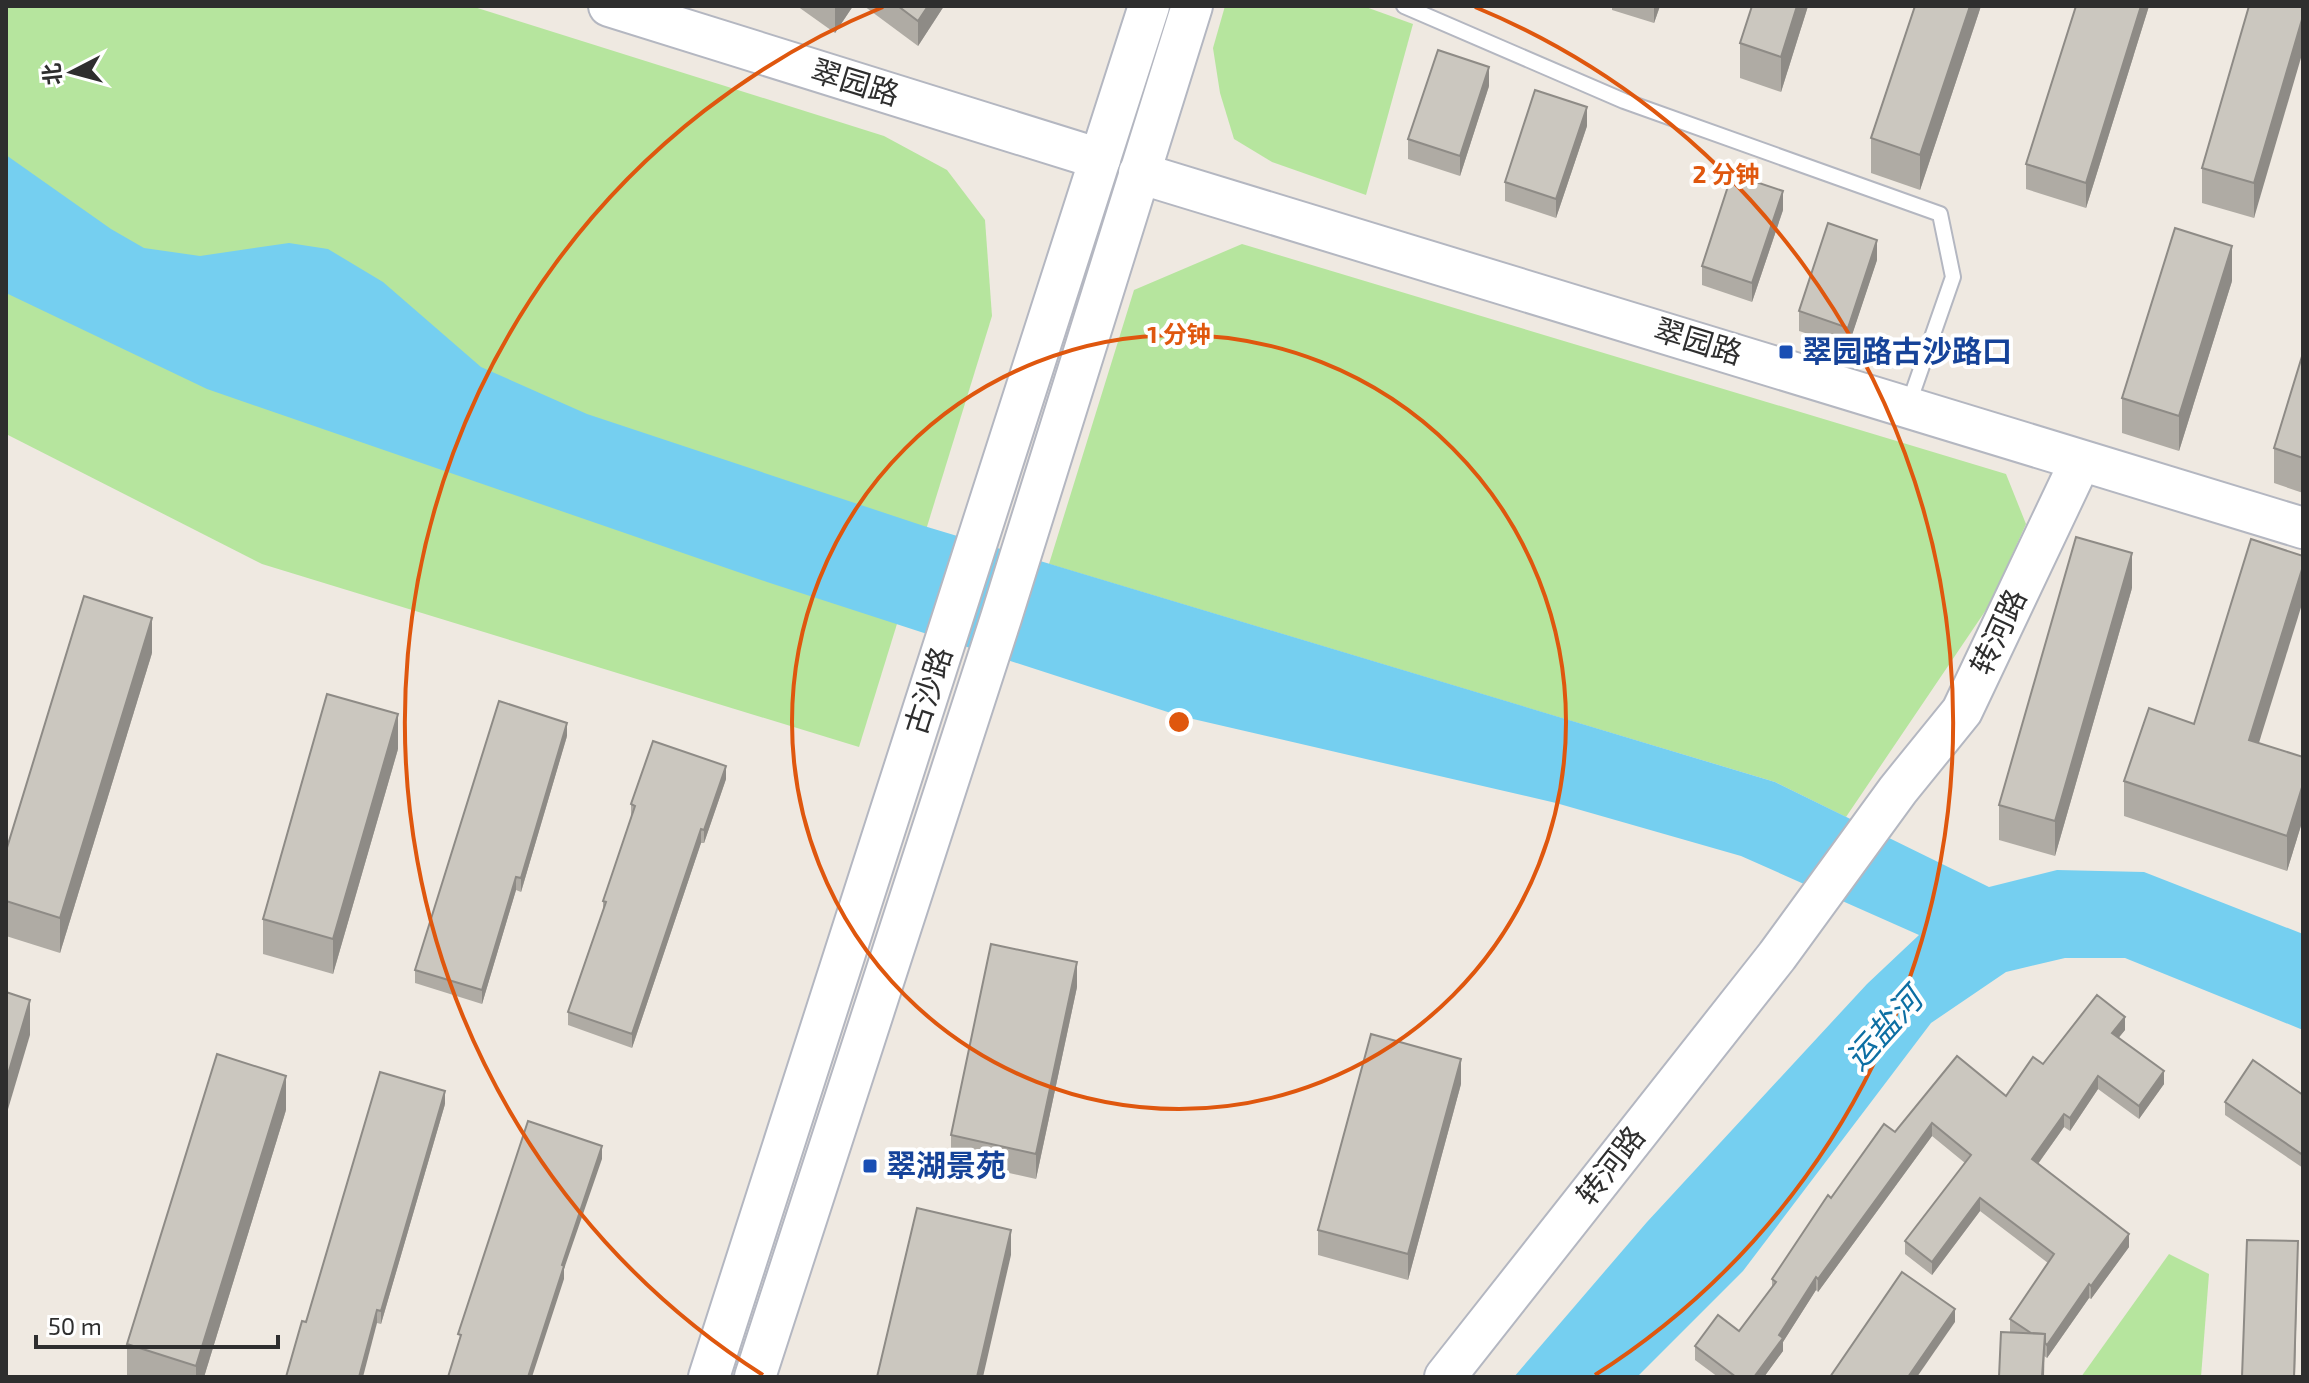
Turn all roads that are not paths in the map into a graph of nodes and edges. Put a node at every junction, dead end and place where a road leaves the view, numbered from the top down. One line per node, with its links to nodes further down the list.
1 (609, 6): 5 (main road, 翠园路)
2 (1149, 6): 5 (main road, 古沙路)
3 (1192, 6): 6 (main road, 古沙路)
4 (1404, 6): 7 (lane)
5 (1100, 159): 10 (main road, 古沙路)
6 (1139, 173): 7 (main road, 翠园路); 11 (main road, 古沙路)
7 (1907, 406): 8 (main road, 翠园路)
8 (2080, 462): 9 (main road, 翠园路); 12 (main road, 转河路)
9 (2303, 528)
10 (709, 1377)
11 (755, 1377)
12 (1445, 1377)

